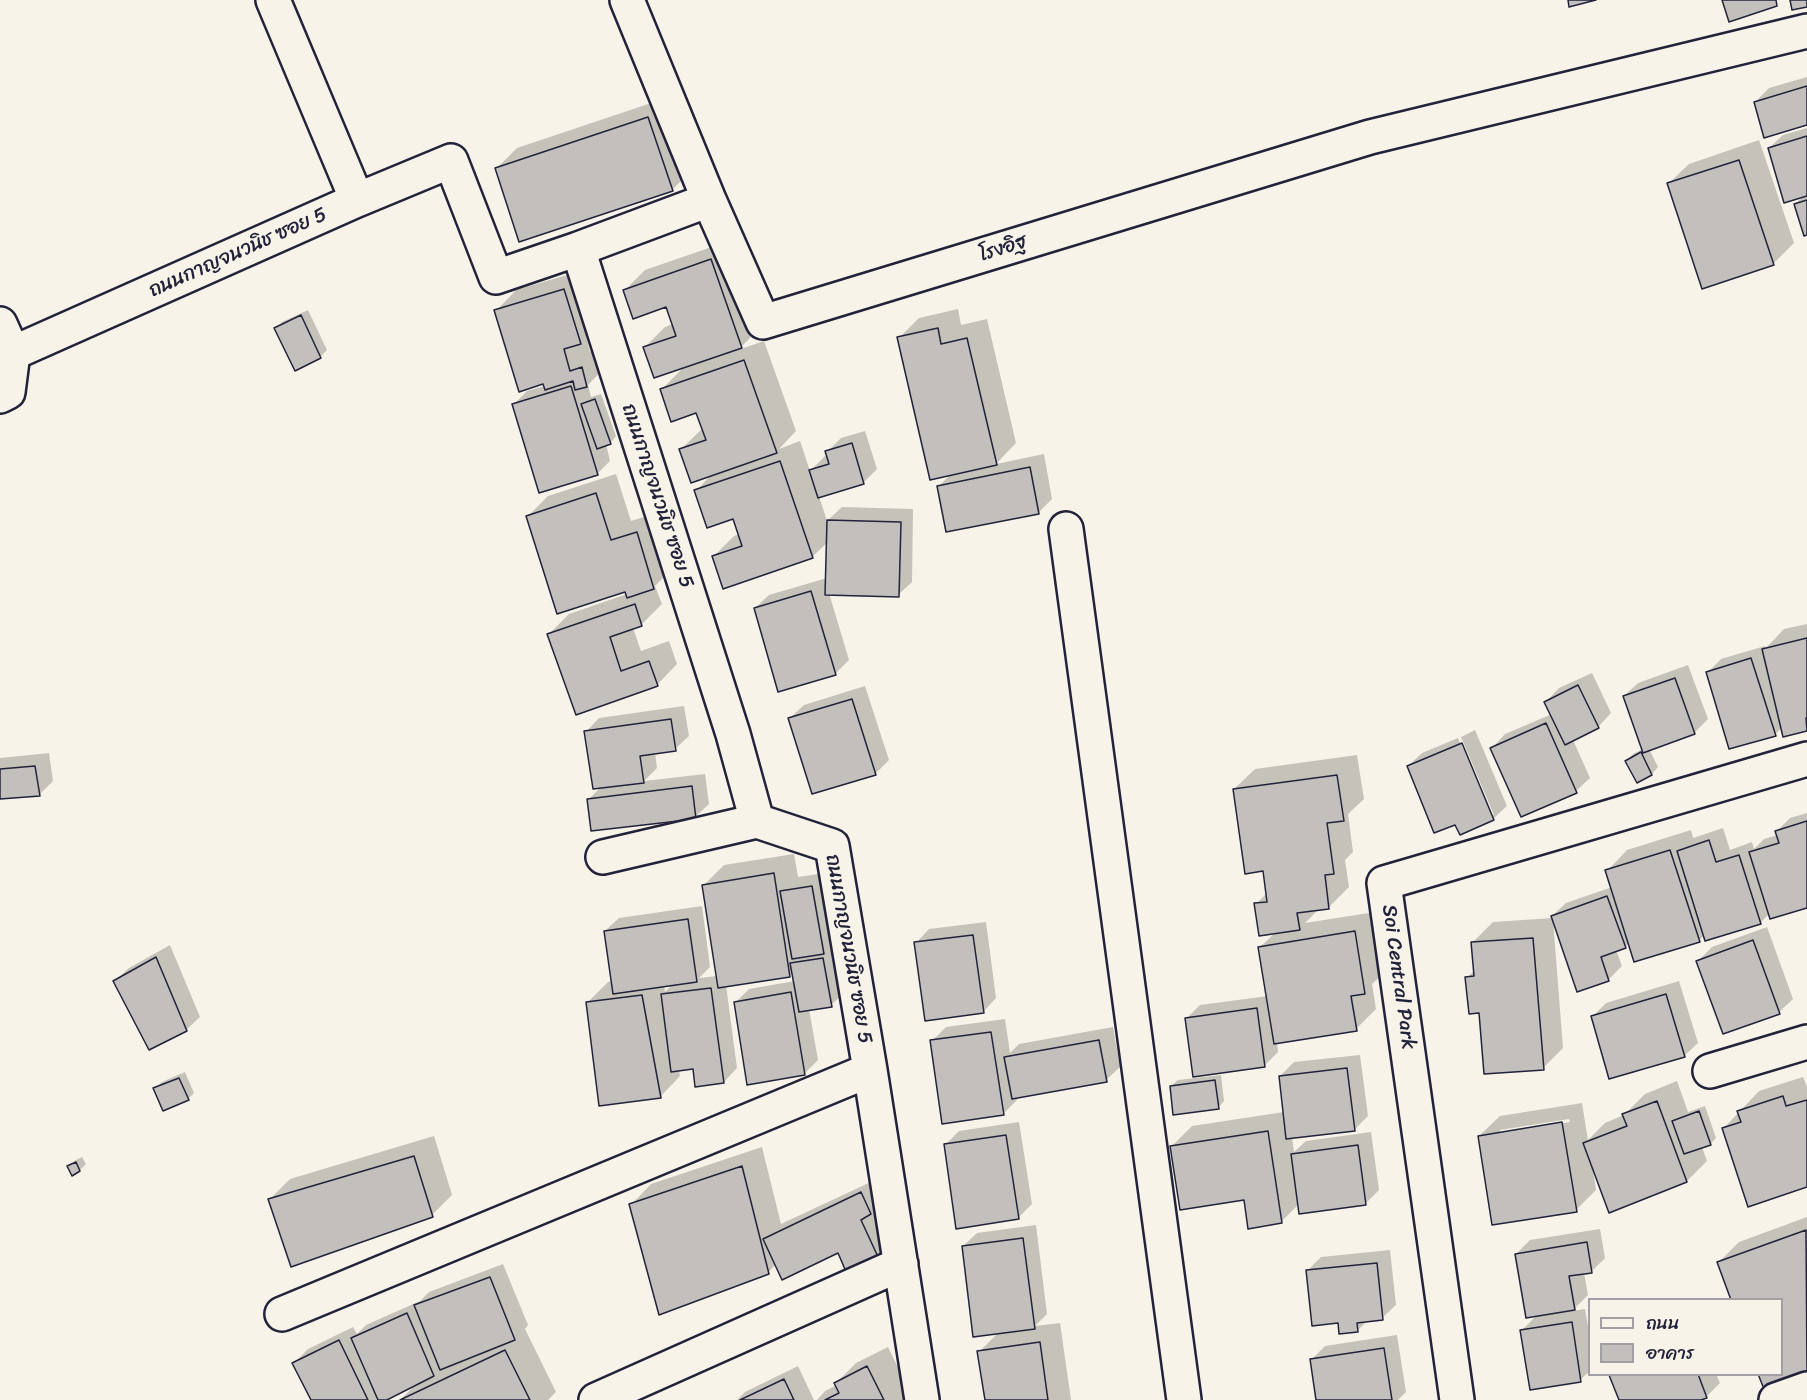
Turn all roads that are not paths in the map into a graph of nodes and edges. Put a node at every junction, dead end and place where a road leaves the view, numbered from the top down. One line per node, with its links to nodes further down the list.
1 (273, 0): 4 (street)
2 (627, 0): 5 (street)
3 (1807, 31): 5 (street, โรงอิฐ)
4 (357, 200): 6 (street, ถนนกาญจนวนิช ซอย 5); 7 (street, ถนนกาญจนวนิช ซอย 5)
5 (710, 200): 6 (street)
6 (578, 249): 11 (street, ถนนกาญจนวนิช ซอย 5)
7 (6, 338): 8 (street)
8 (0, 396)
9 (1066, 529): 21 (street)
10 (1807, 759): 22 (street, Soi Central Park)
11 (757, 820): 12 (street); 14 (street, ถนนกาญจนวนิช ซอย 5)
12 (603, 857)
13 (1807, 1042): 15 (street)
14 (870, 1070): 16 (street, ถนนกาญจนวนิช ซอย 5); 17 (street)
15 (1710, 1071)
16 (901, 1264): 19 (street); 20 (street, ถนนกาญจนวนิช ซอย 5)
17 (282, 1314)
18 (1807, 1389): 23 (street)
19 (596, 1400)
20 (922, 1400)
21 (1184, 1400)
22 (1457, 1400)
23 (1776, 1400)

